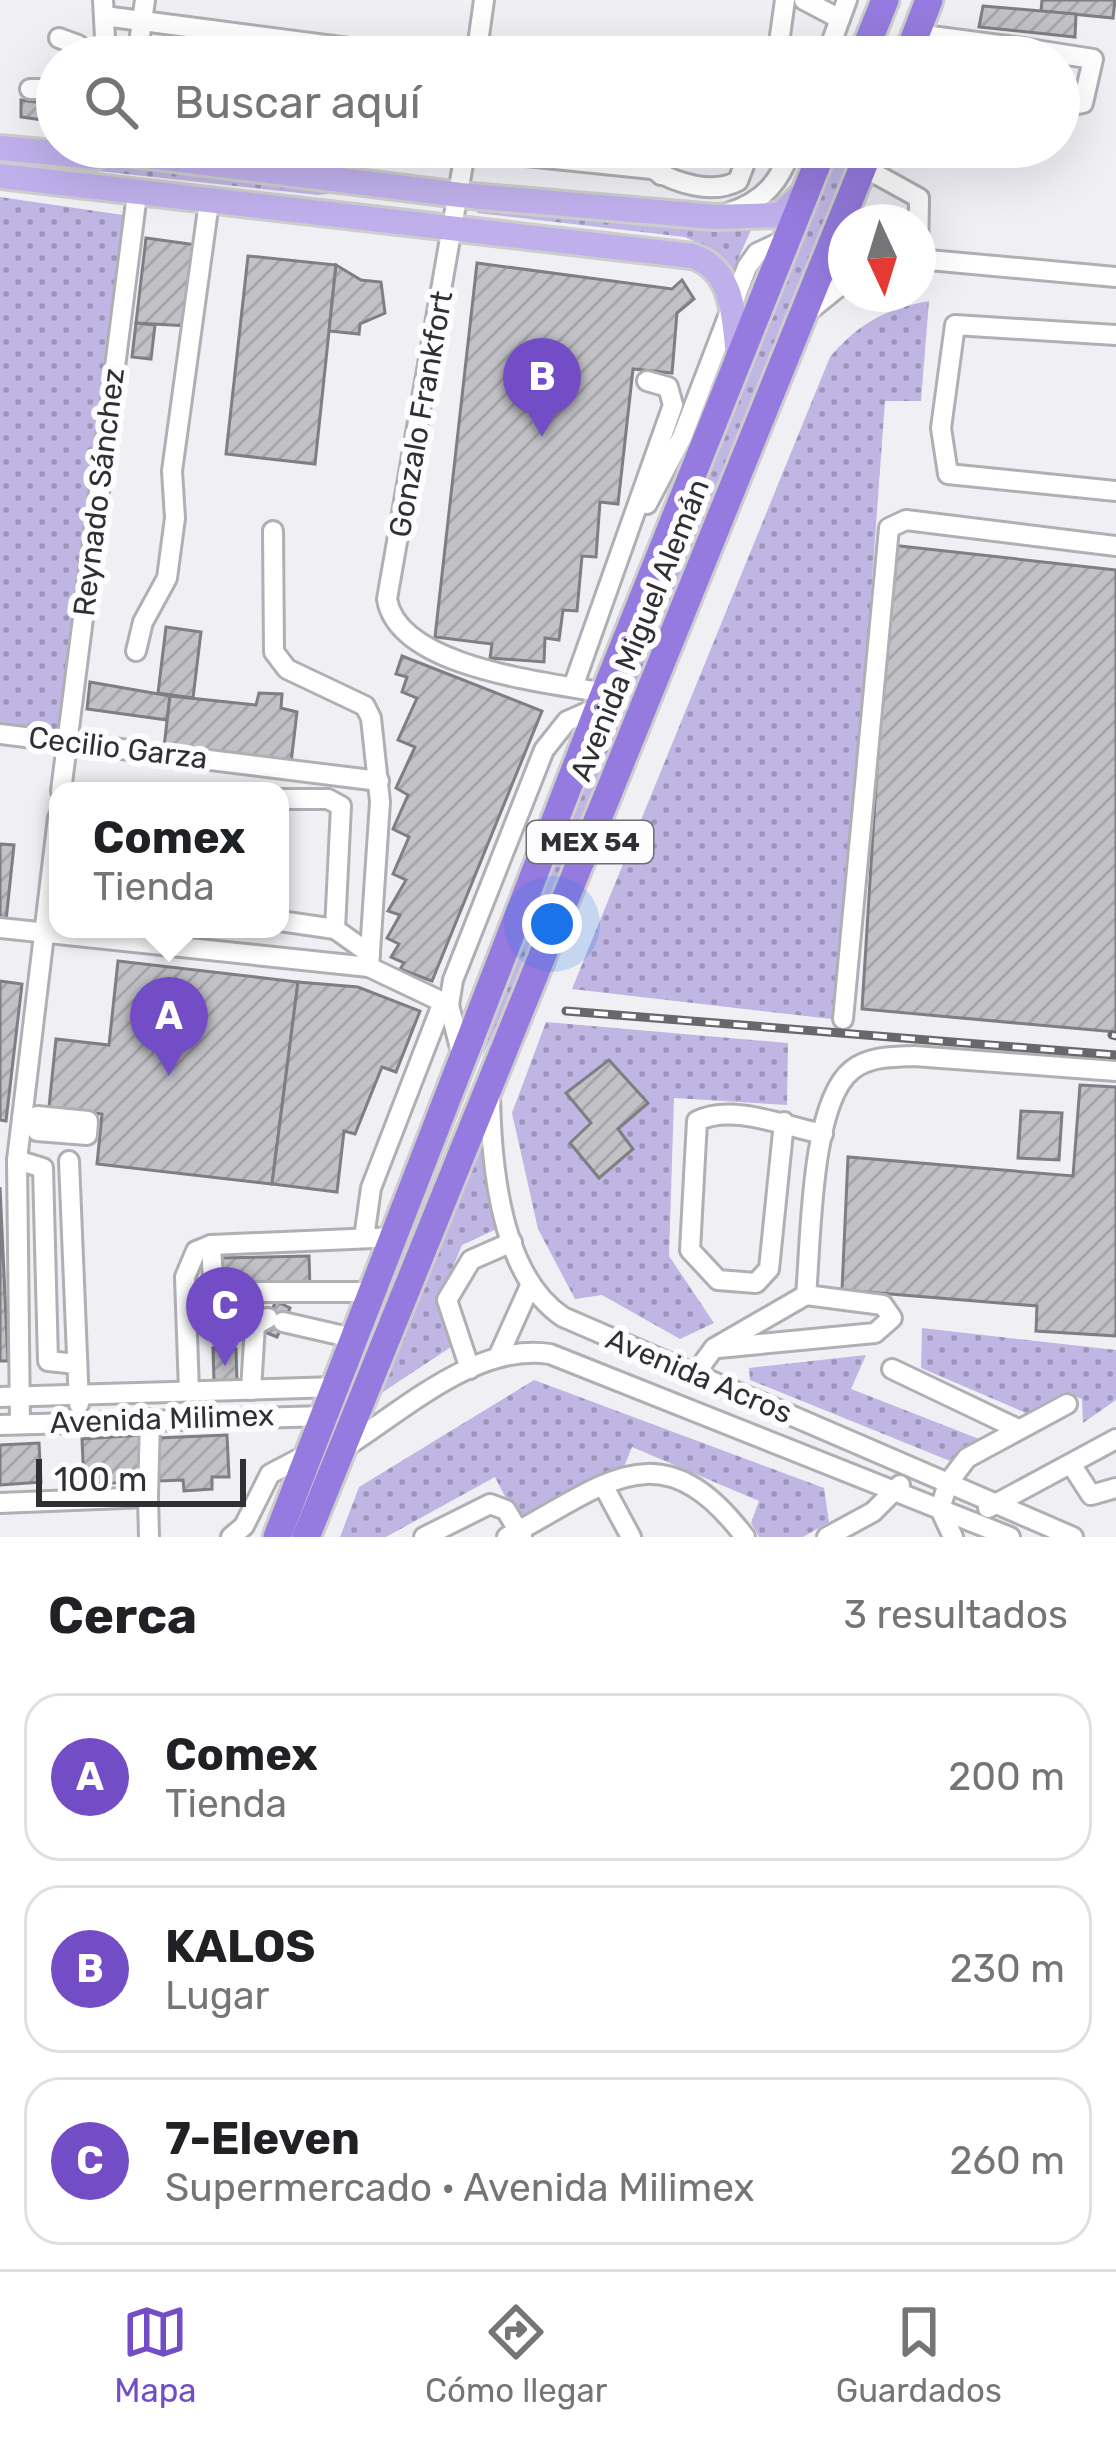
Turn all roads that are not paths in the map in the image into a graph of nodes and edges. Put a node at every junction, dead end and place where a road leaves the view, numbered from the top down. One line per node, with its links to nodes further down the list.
1 (145, 0): 9 (street)
2 (484, 0): 14 (street)
3 (785, 0): 15 (street)
4 (804, 0): 8 (street)
5 (885, 0): 16 (highway)
6 (929, 0): 17 (highway)
7 (104, 8): 9 (street)
8 (843, 10)
9 (142, 21): 10 (street); 11 (street)
10 (208, 30): 12 (street); 13 (street)
11 (140, 36)
12 (207, 36)
13 (231, 36)
14 (479, 36)
15 (780, 36)
16 (870, 36)
17 (915, 36)
18 (1080, 57): 21 (street)
19 (29, 89): 20 (street)
20 (36, 89)
21 (1080, 104)
22 (0, 137): 23 (main road)
23 (36, 141)
24 (0, 148): 25 (main road)
25 (36, 152)
26 (273, 168): 38 (main road)
27 (320, 168): 38 (street)
28 (463, 168): 44 (street, Gonzalo Frankfort)
29 (642, 168): 36 (street)
30 (662, 168): 36 (street)
31 (743, 168): 36 (street)
32 (784, 168): 45 (street)
33 (815, 168): 39 (highway, Avenida Miguel Alemán / MEX 54)
34 (863, 168): 42 (highway, Avenida Miguel Alemán / MEX 54)
35 (881, 168): 43 (street)
36 (661, 175)
37 (0, 176): 40 (main road)
38 (319, 178): 44 (main road)
39 (806, 190): 45 (main road); 46 (highway, Avenida Miguel Alemán / MEX 54)
40 (137, 194): 41 (main road); 65 (street, Reynado Sánchez)
41 (209, 202): 44 (main road); 61 (street)
42 (851, 204)
43 (919, 204)
44 (458, 212): 45 (main road); 51 (main road); 62 (street, Gonzalo Frankfort)
45 (714, 218)
46 (788, 239): 51 (street); 54 (highway, Avenida Miguel Alemán / MEX 54)
47 (828, 258): 52 (highway, Avenida Miguel Alemán / MEX 54)
48 (936, 261): 49 (street)
49 (1116, 277)
50 (828, 296): 52 (street)
51 (730, 302): 54 (main road); 56 (street)
52 (801, 318): 81 (highway, Avenida Miguel Alemán / MEX 54)
53 (1116, 335): 57 (street)
54 (739, 362): 56 (highway, Avenida Miguel Alemán / MEX 54)
55 (647, 381): 58 (street)
56 (693, 441): 58 (street); 63 (highway, Avenida Miguel Alemán / MEX 54)
57 (1116, 491)
58 (631, 527): 62 (street)
59 (272, 531): 66 (street)
60 (1116, 546): 78 (street)
61 (136, 651)
62 (574, 687): 63 (street)
63 (602, 700): 77 (street); 79 (highway, Avenida Miguel Alemán / MEX 54)
64 (0, 734): 65 (street, Cecilio Garza)
65 (67, 741): 66 (street, Cecilio Garza); 67 (street, Reynado Sánchez)
66 (379, 781): 76 (street)
67 (62, 782)
68 (289, 799): 72 (street)
69 (49, 892): 73 (street)
70 (289, 922): 72 (street)
71 (0, 928): 73 (street)
72 (335, 929): 76 (street)
73 (44, 933): 74 (street); 85 (street)
74 (49, 933)
75 (104, 938): 76 (street)
76 (370, 960): 77 (street)
77 (446, 1004): 79 (street); 84 (street)
78 (843, 1019)
79 (464, 1061): 87 (highway, Avenida Miguel Alemán / MEX 54)
80 (1116, 1072): 83 (street)
81 (490, 1077): 90 (street, Avenida Acros); 118 (highway, Avenida Miguel Alemán / MEX 54)
82 (784, 1122): 82 (street); 83 (street)
83 (823, 1134): 94 (street)
84 (387, 1146): 87 (street); 89 (street)
85 (17, 1160): 99 (street); 109 (street)
86 (69, 1161): 99 (street)
87 (425, 1163): 88 (highway, Avenida Miguel Alemán / MEX 54)
88 (397, 1237): 89 (street); 93 (highway, Avenida Miguel Alemán / MEX 54)
89 (364, 1238): 91 (street)
90 (512, 1242): 92 (street, Avenida Acros); 100 (street)
91 (211, 1245): 93 (street); 105 (street)
92 (530, 1286): 97 (street); 98 (street, Avenida Acros)
93 (376, 1292): 95 (highway, Avenida Miguel Alemán / MEX 54)
94 (806, 1295): 96 (street); 96 (street)
95 (357, 1339): 103 (highway, Avenida Miguel Alemán / MEX 54); 104 (street)
96 (714, 1348): 102 (street)
97 (499, 1355): 100 (street, Avenida Acros); 107 (street, Avenida Acros)
98 (664, 1360): 102 (street, Avenida Acros); 107 (street)
99 (77, 1364): 108 (street)
100 (470, 1369): 118 (street, Avenida Acros)
101 (892, 1369): 116 (street)
102 (695, 1374): 106 (street, Avenida Acros)
103 (337, 1387): 104 (street, Avenida Milimex); 111 (highway, Avenida Miguel Alemán / MEX 54)
104 (251, 1390): 105 (street, Avenida Milimex)
105 (189, 1392): 108 (street, Avenida Milimex)
106 (737, 1392): 114 (street); 121 (street, Avenida Acros)
107 (650, 1394): 114 (street, Avenida Acros)
108 (79, 1395): 109 (street, Avenida Milimex); 113 (street)
109 (9, 1396): 115 (street)
110 (1067, 1404): 116 (street)
111 (325, 1416): 112 (street, Avenida Milimex); 119 (highway, Avenida Miguel Alemán / MEX 54)
112 (150, 1419): 113 (street, Avenida Milimex); 126 (street)
113 (81, 1421): 115 (street, Avenida Milimex)
114 (722, 1422): 125 (street, Avenida Acros)
115 (10, 1424)
116 (1018, 1429): 122 (street)
117 (1116, 1439): 120 (street)
118 (344, 1448): 136 (highway, Avenida Miguel Alemán / MEX 54)
119 (310, 1453): 134 (street); 135 (highway, Avenida Miguel Alemán / MEX 54)
120 (1071, 1463): 124 (street); 128 (street)
121 (910, 1467): 122 (street, Avenida Acros); 125 (street)
122 (948, 1483): 128 (street, Avenida Acros); 129 (street)
123 (603, 1485): 131 (street); 138 (street); 139 (street)
124 (1116, 1488)
125 (897, 1492): 129 (street, Avenida Acros); 140 (street)
126 (148, 1498): 127 (street); 133 (street)
127 (0, 1503)
128 (996, 1504): 130 (street); 142 (street, Avenida Acros)
129 (940, 1509): 130 (street, Avenida Acros); 132 (street)
130 (970, 1521): 132 (street); 141 (street, Avenida Acros)
131 (516, 1535): 137 (street)
132 (953, 1536)
133 (149, 1537)
134 (231, 1537)
135 (277, 1537)
136 (306, 1537)
137 (424, 1537)
138 (631, 1537)
139 (745, 1537)
140 (827, 1537)
141 (1010, 1537)
142 (1073, 1537)

